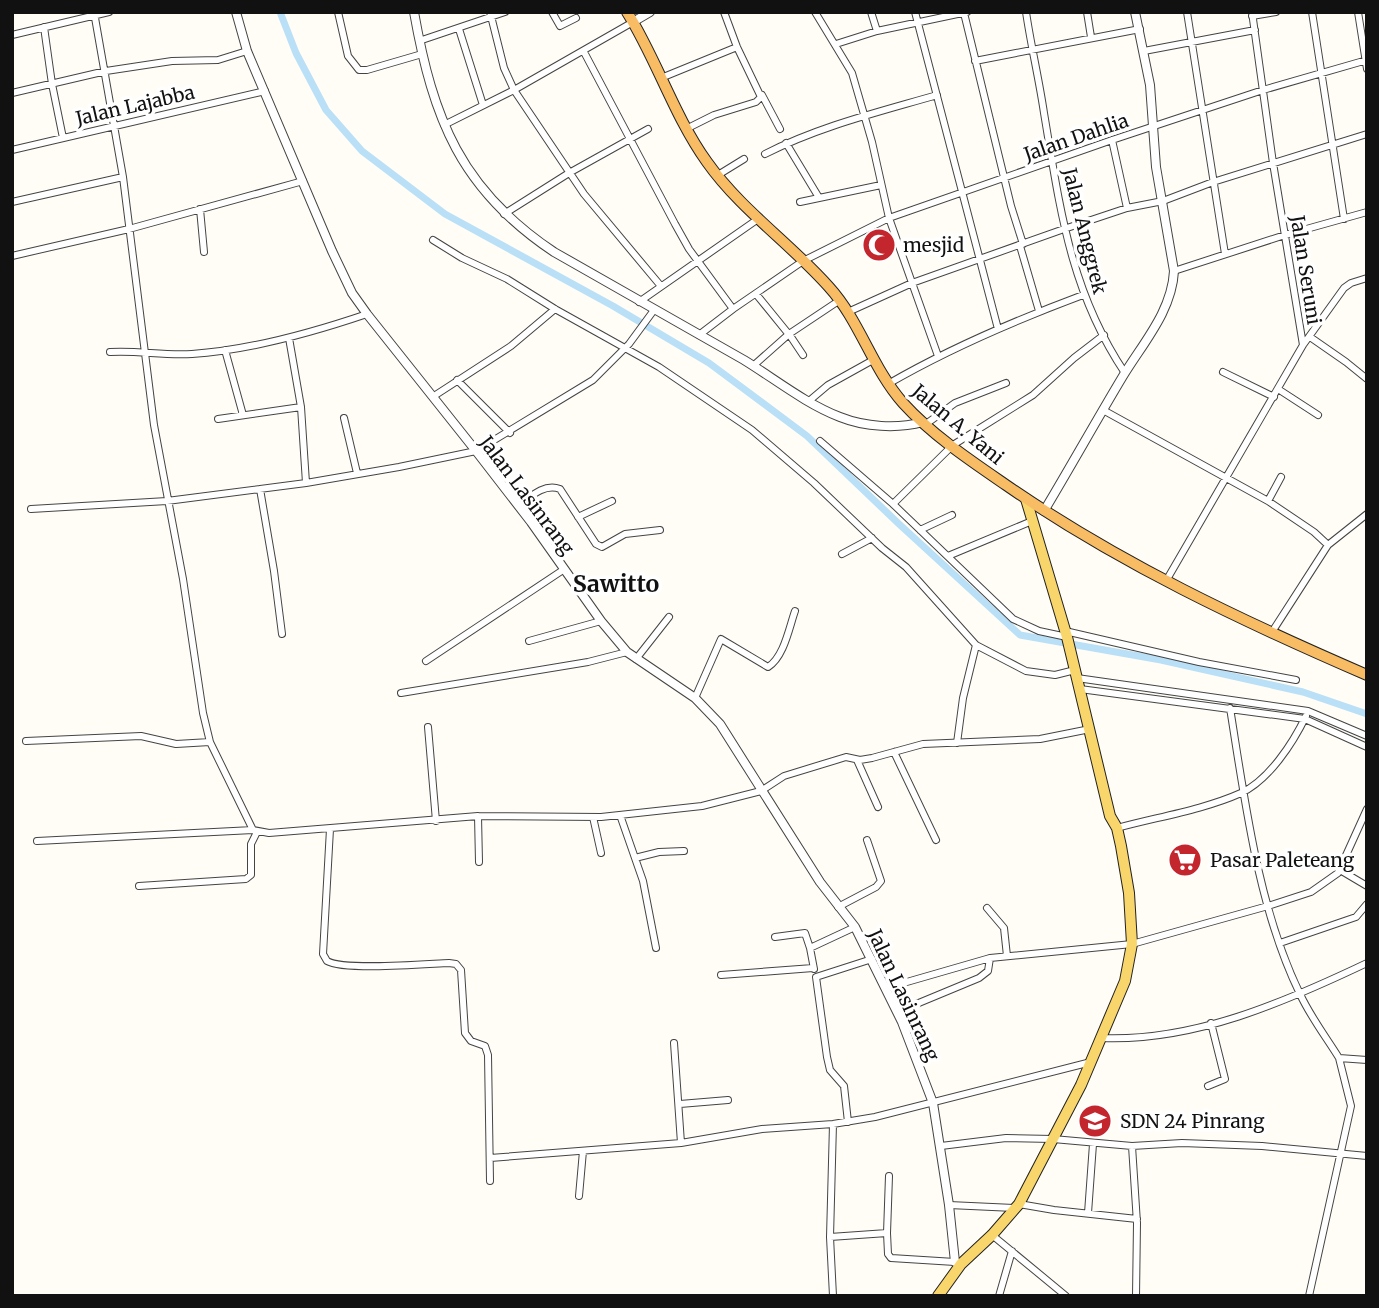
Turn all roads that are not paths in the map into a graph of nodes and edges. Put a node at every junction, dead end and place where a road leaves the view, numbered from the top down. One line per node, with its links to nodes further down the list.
1 (109, 12): 20 (street)
2 (236, 12): 38 (street, Jalan Lasinrang)
3 (338, 12): 41 (street)
4 (414, 12): 33 (street)
5 (505, 12): 22 (street)
6 (552, 12): 24 (street)
7 (650, 12): 23 (street)
8 (724, 12): 36 (street)
9 (815, 12): 35 (street)
10 (871, 12): 30 (street)
11 (915, 12): 25 (street)
12 (1026, 12): 37 (street, Jalan Anggrek)
13 (1087, 12): 32 (street)
14 (1135, 12): 28 (street)
15 (1187, 12): 34 (street)
16 (1276, 12): 21 (street)
17 (1312, 12): 46 (street)
18 (1358, 12): 42 (street)
19 (966, 13): 25 (street); 43 (street)
20 (94, 14): 26 (street); 45 (street)
21 (1252, 14): 29 (street, Jalan Seruni)
22 (491, 15): 27 (street); 49 (street)
23 (630, 16): 40 (street); 47 (highway, Jalan A. Yani)
24 (576, 18)
25 (918, 21): 30 (street); 54 (street)
26 (44, 27): 31 (street); 48 (street)
27 (459, 29): 33 (street); 55 (street)
28 (1140, 29): 32 (street); 39 (street)
29 (1255, 30): 34 (street); 50 (street, Jalan Seruni)
30 (877, 31): 35 (street)
31 (12, 35)
32 (1091, 37): 37 (street)
33 (419, 41): 41 (street)
34 (1192, 42): 39 (street); 56 (street)
35 (836, 44): 57 (street)
36 (737, 47): 47 (street); 53 (street)
37 (1032, 49): 43 (street); 73 (street, Jalan Anggrek)
38 (247, 51): 45 (street); 51 (street, Jalan Lasinrang)
39 (1144, 51): 61 (street)
40 (584, 52): 49 (street); 66 (street)
41 (422, 54): 58 (street)
42 (1366, 60): 44 (street); 46 (street, Jalan Dahlia)
43 (975, 61): 78 (street)
44 (1367, 69)
45 (106, 71): 48 (street); 59 (street)
46 (1321, 72): 50 (street, Jalan Dahlia); 69 (street)
47 (661, 78): 60 (highway, Jalan A. Yani)
48 (52, 83): 52 (street); 65 (street)
49 (514, 90): 55 (street); 75 (street)
50 (1263, 90): 56 (street, Jalan Dahlia); 74 (street, Jalan Seruni)
51 (265, 92): 59 (street, Jalan Lajabba); 79 (street, Jalan Lasinrang)
52 (12, 93)
53 (762, 95): 60 (street); 63 (street)
54 (937, 95): 57 (street); 82 (street)
55 (483, 104): 58 (street)
56 (1203, 111): 61 (street, Jalan Dahlia); 80 (street)
57 (864, 115): 68 (street); 81 (street)
58 (444, 125): 90 (street)
59 (113, 126): 65 (street, Jalan Lajabba); 77 (street)
60 (688, 128): 76 (highway, Jalan A. Yani)
61 (1153, 128): 67 (street, Jalan Dahlia); 84 (street)
62 (648, 129): 66 (street)
63 (780, 129)
64 (1367, 134): 69 (street)
65 (63, 138): 70 (street, Jalan Lajabba)
66 (631, 139): 75 (street); 104 (street)
67 (1112, 140): 73 (street, Jalan Dahlia); 87 (street)
68 (786, 143): 71 (street); 83 (street)
69 (1331, 145): 74 (street); 93 (street)
70 (12, 150)
71 (765, 154)
72 (744, 159): 76 (street)
73 (1052, 163): 78 (street, Jalan Dahlia); 95 (street, Jalan Anggrek)
74 (1273, 163): 80 (street); 96 (street, Jalan Seruni)
75 (569, 173): 90 (street); 108 (street)
76 (718, 176): 92 (highway, Jalan A. Yani)
77 (123, 177): 85 (street); 94 (street)
78 (1005, 178): 82 (street, Jalan Dahlia); 98 (street)
79 (303, 181): 88 (street); 118 (street, Jalan Lasinrang)
80 (1213, 182): 84 (street); 100 (street)
81 (881, 185): 83 (street); 91 (street)
82 (963, 192): 91 (street, Jalan Dahlia); 102 (street)
83 (818, 196): 86 (street)
84 (1163, 201): 87 (street); 105 (street)
85 (12, 202)
86 (800, 202)
87 (1127, 208): 95 (street)
88 (200, 209): 94 (street); 99 (street)
89 (1367, 212): 93 (street)
90 (504, 214): 112 (street)
91 (888, 218): 103 (street, Jalan Dahlia); 107 (street)
92 (758, 219): 103 (highway, Jalan A. Yani); 104 (street)
93 (1344, 219): 96 (street)
94 (129, 229): 101 (street); 129 (street)
95 (1064, 229): 98 (street); 110 (street, Jalan Anggrek)
96 (1285, 235): 100 (street); 125 (street, Jalan Seruni)
97 (433, 240): 113 (street)
98 (1022, 245): 102 (street); 115 (street)
99 (204, 252)
100 (1225, 254): 105 (street)
101 (12, 256)
102 (979, 260): 107 (street); 119 (street)
103 (803, 261): 109 (street, Jalan Dahlia); 111 (highway, Jalan A. Yani)
104 (699, 262): 108 (street); 114 (street)
105 (1174, 271): 135 (street)
106 (1367, 278): 123 (street)
107 (912, 283): 116 (street); 131 (street)
108 (660, 285): 112 (street)
109 (756, 294): 114 (street, Jalan Dahlia); 120 (street)
110 (1083, 295): 115 (street); 122 (street, Jalan Anggrek)
111 (840, 300): 116 (highway, Jalan A. Yani); 120 (street)
112 (639, 302): 117 (street)
113 (555, 309): 126 (street); 137 (street)
114 (733, 309): 121 (street, Jalan Dahlia)
115 (1039, 311): 119 (street)
116 (848, 312): 132 (highway, Jalan A. Yani)
117 (652, 313): 121 (street); 126 (street)
118 (367, 314): 124 (street); 141 (street, Jalan Lasinrang)
119 (998, 329): 131 (street)
120 (789, 334): 130 (street); 133 (street)
121 (699, 335): 133 (street)
122 (1104, 335): 135 (street, Jalan Anggrek); 153 (street)
123 (1310, 337): 125 (street); 136 (street)
124 (289, 338): 127 (street); 144 (street)
125 (1303, 345): 140 (street, Jalan Seruni)
126 (628, 346): 151 (street); 174 (street)
127 (225, 350): 129 (street); 146 (street)
128 (110, 352): 129 (street)
129 (146, 354): 161 (street)
130 (803, 355)
131 (939, 356): 139 (street)
132 (873, 360): 139 (highway, Jalan A. Yani); 143 (street)
133 (754, 366): 143 (street)
134 (1223, 372): 142 (street)
135 (1125, 373): 145 (street)
136 (1367, 379)
137 (457, 380): 141 (street); 151 (street)
138 (1006, 383): 150 (street)
139 (888, 384): 150 (highway, Jalan A. Yani)
140 (1278, 389): 142 (street, Jalan Seruni); 147 (street)
141 (434, 396): 154 (street, Jalan Lasinrang)
142 (1274, 397): 157 (street, Jalan Seruni)
143 (809, 401): 150 (street)
144 (301, 407): 146 (street); 158 (street)
145 (1103, 410): 157 (street); 167 (street)
146 (243, 415): 149 (street)
147 (1318, 415)
148 (344, 418): 155 (street)
149 (218, 419)
150 (925, 423): 153 (highway, Jalan A. Yani)
151 (510, 433): 154 (street)
152 (820, 441): 164 (street)
153 (953, 445): 160 (highway, Jalan A. Yani); 164 (street)
154 (476, 451): 155 (street); 165 (street, Jalan Lasinrang)
155 (357, 473): 158 (street)
156 (1281, 477): 163 (street)
157 (1226, 479): 163 (street); 179 (street, Jalan Seruni)
158 (306, 483): 159 (street)
159 (260, 489): 161 (street); 183 (street)
160 (1026, 499): 167 (highway, Jalan A. Yani); 171 (main road)
161 (167, 501): 166 (street); 203 (street)
162 (612, 501): 170 (street)
163 (1268, 501): 175 (street)
164 (893, 504): 173 (street)
165 (518, 506): 170 (street); 178 (street, Jalan Lasinrang)
166 (31, 509)
167 (1044, 511): 179 (highway, Jalan A. Yani)
168 (1367, 514): 175 (street)
169 (952, 515): 173 (street)
170 (578, 517): 172 (street)
171 (1032, 521): 177 (street); 185 (main road)
172 (660, 530)
173 (920, 530): 177 (street)
174 (872, 538): 176 (street); 187 (street)
175 (1328, 545): 184 (street)
176 (842, 554)
177 (948, 556): 185 (street)
178 (563, 570): 182 (street, Jalan Lasinrang); 190 (street)
179 (1166, 581): 184 (highway, Jalan A. Yani)
180 (795, 611): 195 (street)
181 (668, 617): 189 (street)
182 (601, 621): 186 (street); 188 (street, Jalan Lasinrang)
183 (282, 634)
184 (1271, 634): 192 (highway, Jalan A. Yani)
185 (1067, 635): 191 (main road); 193 (street)
186 (529, 641)
187 (976, 645): 191 (street); 204 (street)
188 (627, 652): 189 (street, Jalan Lasinrang); 194 (street)
189 (636, 659): 195 (street, Jalan Lasinrang)
190 (426, 661)
191 (1076, 675): 196 (street); 197 (street); 200 (main road)
192 (1367, 676)
193 (1296, 680)
194 (401, 693)
195 (695, 698): 208 (street, Jalan Lasinrang)
196 (1230, 708): 198 (street); 209 (street)
197 (1308, 711): 198 (street); 201 (street)
198 (1305, 719): 205 (street); 209 (street)
199 (428, 727): 215 (street)
200 (1090, 729): 204 (street); 216 (main road)
201 (1367, 736)
202 (26, 741): 203 (street)
203 (210, 743): 218 (street)
204 (957, 743): 206 (street)
205 (1367, 747)
206 (894, 752): 207 (street); 220 (street)
207 (857, 760): 208 (street); 210 (street)
208 (761, 791): 213 (street); 231 (street, Jalan Lasinrang)
209 (1243, 792): 216 (street); 230 (street)
210 (878, 807)
211 (1367, 809): 226 (street)
212 (478, 816): 214 (street); 215 (street); 225 (street)
213 (620, 816): 214 (street); 224 (street)
214 (593, 817): 223 (street)
215 (436, 821): 217 (street)
216 (1117, 828): 236 (main road)
217 (330, 829): 218 (street); 269 (street)
218 (255, 831): 221 (street); 227 (street)
219 (867, 840): 231 (street)
220 (936, 840)
221 (37, 841)
222 (684, 852): 224 (street)
223 (601, 853)
224 (635, 858): 237 (street)
225 (479, 862)
226 (1340, 870): 228 (street); 230 (street)
227 (139, 886)
228 (1367, 886)
229 (1367, 904): 235 (street)
230 (1268, 906): 235 (street); 236 (street)
231 (838, 907): 233 (street, Jalan Lasinrang)
232 (987, 908): 239 (street)
233 (855, 927): 238 (street); 241 (street, Jalan Lasinrang)
234 (775, 937): 238 (street)
235 (1280, 943): 247 (street)
236 (1132, 944): 239 (street); 250 (main road)
237 (656, 948)
238 (810, 948): 243 (street)
239 (1007, 956): 240 (street)
240 (990, 958): 246 (street); 248 (street)
241 (872, 959): 245 (street); 246 (street, Jalan Lasinrang)
242 (1367, 963): 247 (street)
243 (813, 968): 244 (street); 245 (street)
244 (721, 975)
245 (816, 978): 259 (street)
246 (886, 988): 248 (street, Jalan Lasinrang)
247 (1300, 995): 249 (street); 252 (street)
248 (897, 1012): 257 (street, Jalan Lasinrang)
249 (1211, 1023): 250 (street); 255 (street)
250 (1101, 1038): 254 (main road)
251 (674, 1043): 258 (street)
252 (1339, 1058): 253 (street); 267 (street)
253 (1367, 1060)
254 (1091, 1062): 257 (street); 261 (main road)
255 (1208, 1087)
256 (728, 1100): 258 (street)
257 (933, 1103): 259 (street); 264 (street, Jalan Lasinrang)
258 (680, 1104): 262 (street)
259 (848, 1122): 260 (street)
260 (833, 1124): 262 (street); 279 (street)
261 (1053, 1139): 263 (street); 264 (street); 274 (main road)
262 (681, 1143): 266 (street)
263 (1093, 1144): 265 (street); 275 (street)
264 (941, 1146): 273 (street, Jalan Lasinrang)
265 (1132, 1146): 267 (street); 276 (street)
266 (583, 1151): 269 (street); 272 (street)
267 (1341, 1153): 268 (street); 287 (street)
268 (1367, 1156)
269 (490, 1158): 271 (street)
270 (889, 1176): 277 (street)
271 (490, 1181)
272 (579, 1196)
273 (949, 1205): 274 (street); 281 (street, Jalan Lasinrang)
274 (1017, 1206): 275 (street); 278 (main road)
275 (1088, 1213): 276 (street)
276 (1137, 1219): 286 (street)
277 (887, 1233): 279 (street); 281 (street)
278 (992, 1235): 280 (street); 281 (main road)
279 (830, 1237): 282 (street)
280 (1012, 1251): 284 (street); 285 (street)
281 (958, 1263): 283 (main road)
282 (834, 1296)
283 (938, 1296)
284 (999, 1296)
285 (1066, 1296)
286 (1136, 1296)
287 (1309, 1296)

